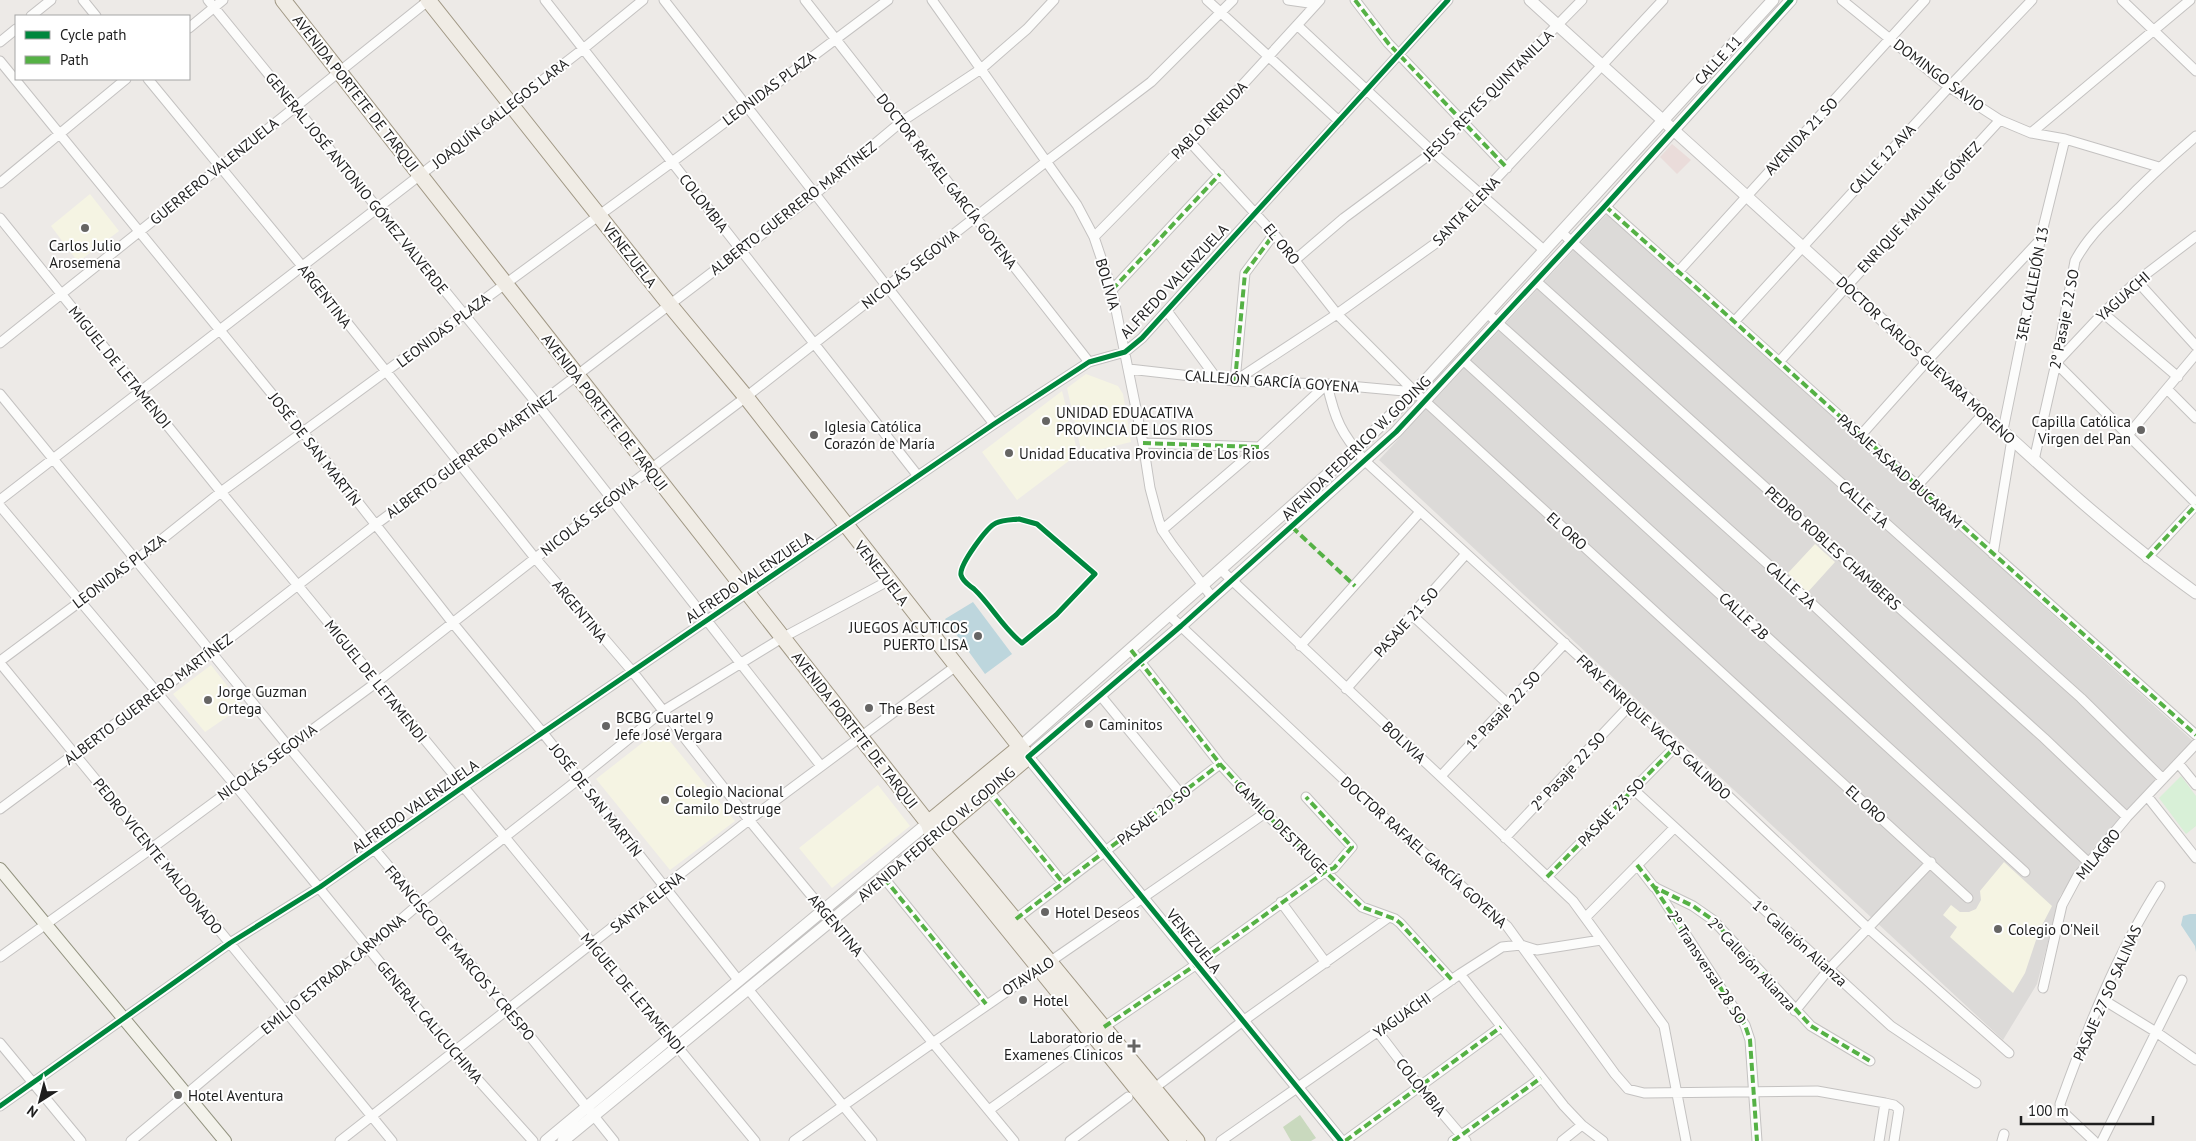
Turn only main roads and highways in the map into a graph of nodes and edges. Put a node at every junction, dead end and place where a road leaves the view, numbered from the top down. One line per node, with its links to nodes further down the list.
1 (283, 0): 4 (main road, AVENIDA PORTETE DE TARQUI)
2 (429, 0): 3 (main road, VENEZUELA)
3 (1024, 752): 4 (main road, AVENIDA FEDERICO W. GODING); 4 (main road, AVENIDA FEDERICO W. GODING)
4 (934, 830): 6 (main road, AVENIDA PORTETE DE TARQUI); 6 (main road, AVENIDA PORTETE DE TARQUI)
5 (0, 869): 8 (main road)
6 (1044, 965): 7 (main road, AVENIDA PORTETE DE TARQUI)
7 (1098, 1031): 9 (main road, AVENIDA PORTETE DE TARQUI); 10 (main road, AVENIDA PORTETE DE TARQUI)
8 (225, 1141)
9 (1179, 1141)
10 (1197, 1141)

